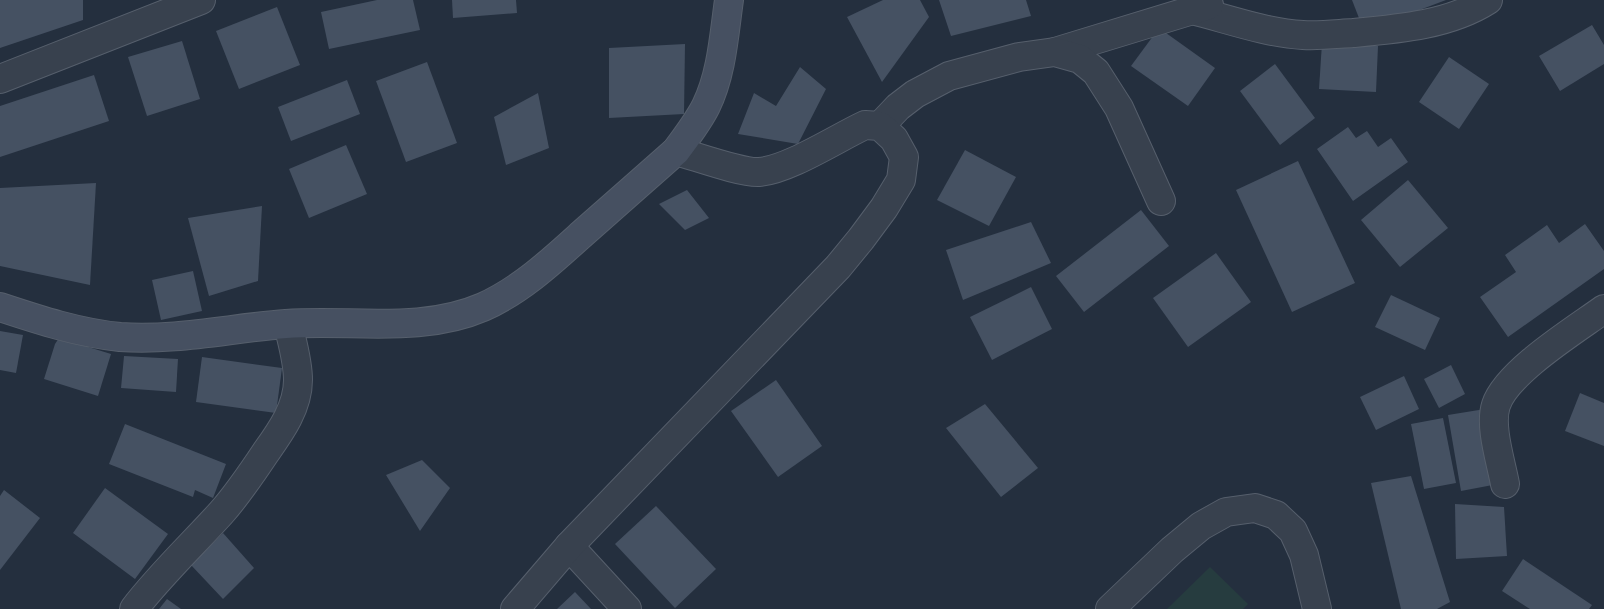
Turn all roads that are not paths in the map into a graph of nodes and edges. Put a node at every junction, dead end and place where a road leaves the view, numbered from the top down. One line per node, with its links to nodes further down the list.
1 (201, 0): 7 (street)
2 (729, 0): 9 (main road)
3 (1225, 0): 5 (street)
4 (1488, 0): 5 (street)
5 (1192, 10): 6 (street)
6 (1055, 52): 8 (street); 10 (street)
7 (0, 79)
8 (880, 126): 9 (street); 15 (street)
9 (676, 151): 13 (main road)
10 (1161, 201)
11 (0, 307): 13 (main road)
12 (1604, 309): 14 (street)
13 (288, 324): 16 (street)
14 (1504, 484)
15 (569, 546): 17 (street); 18 (street)
16 (134, 609)
17 (515, 609)
18 (627, 609)
19 (1110, 609): 20 (street)
20 (1317, 609)

